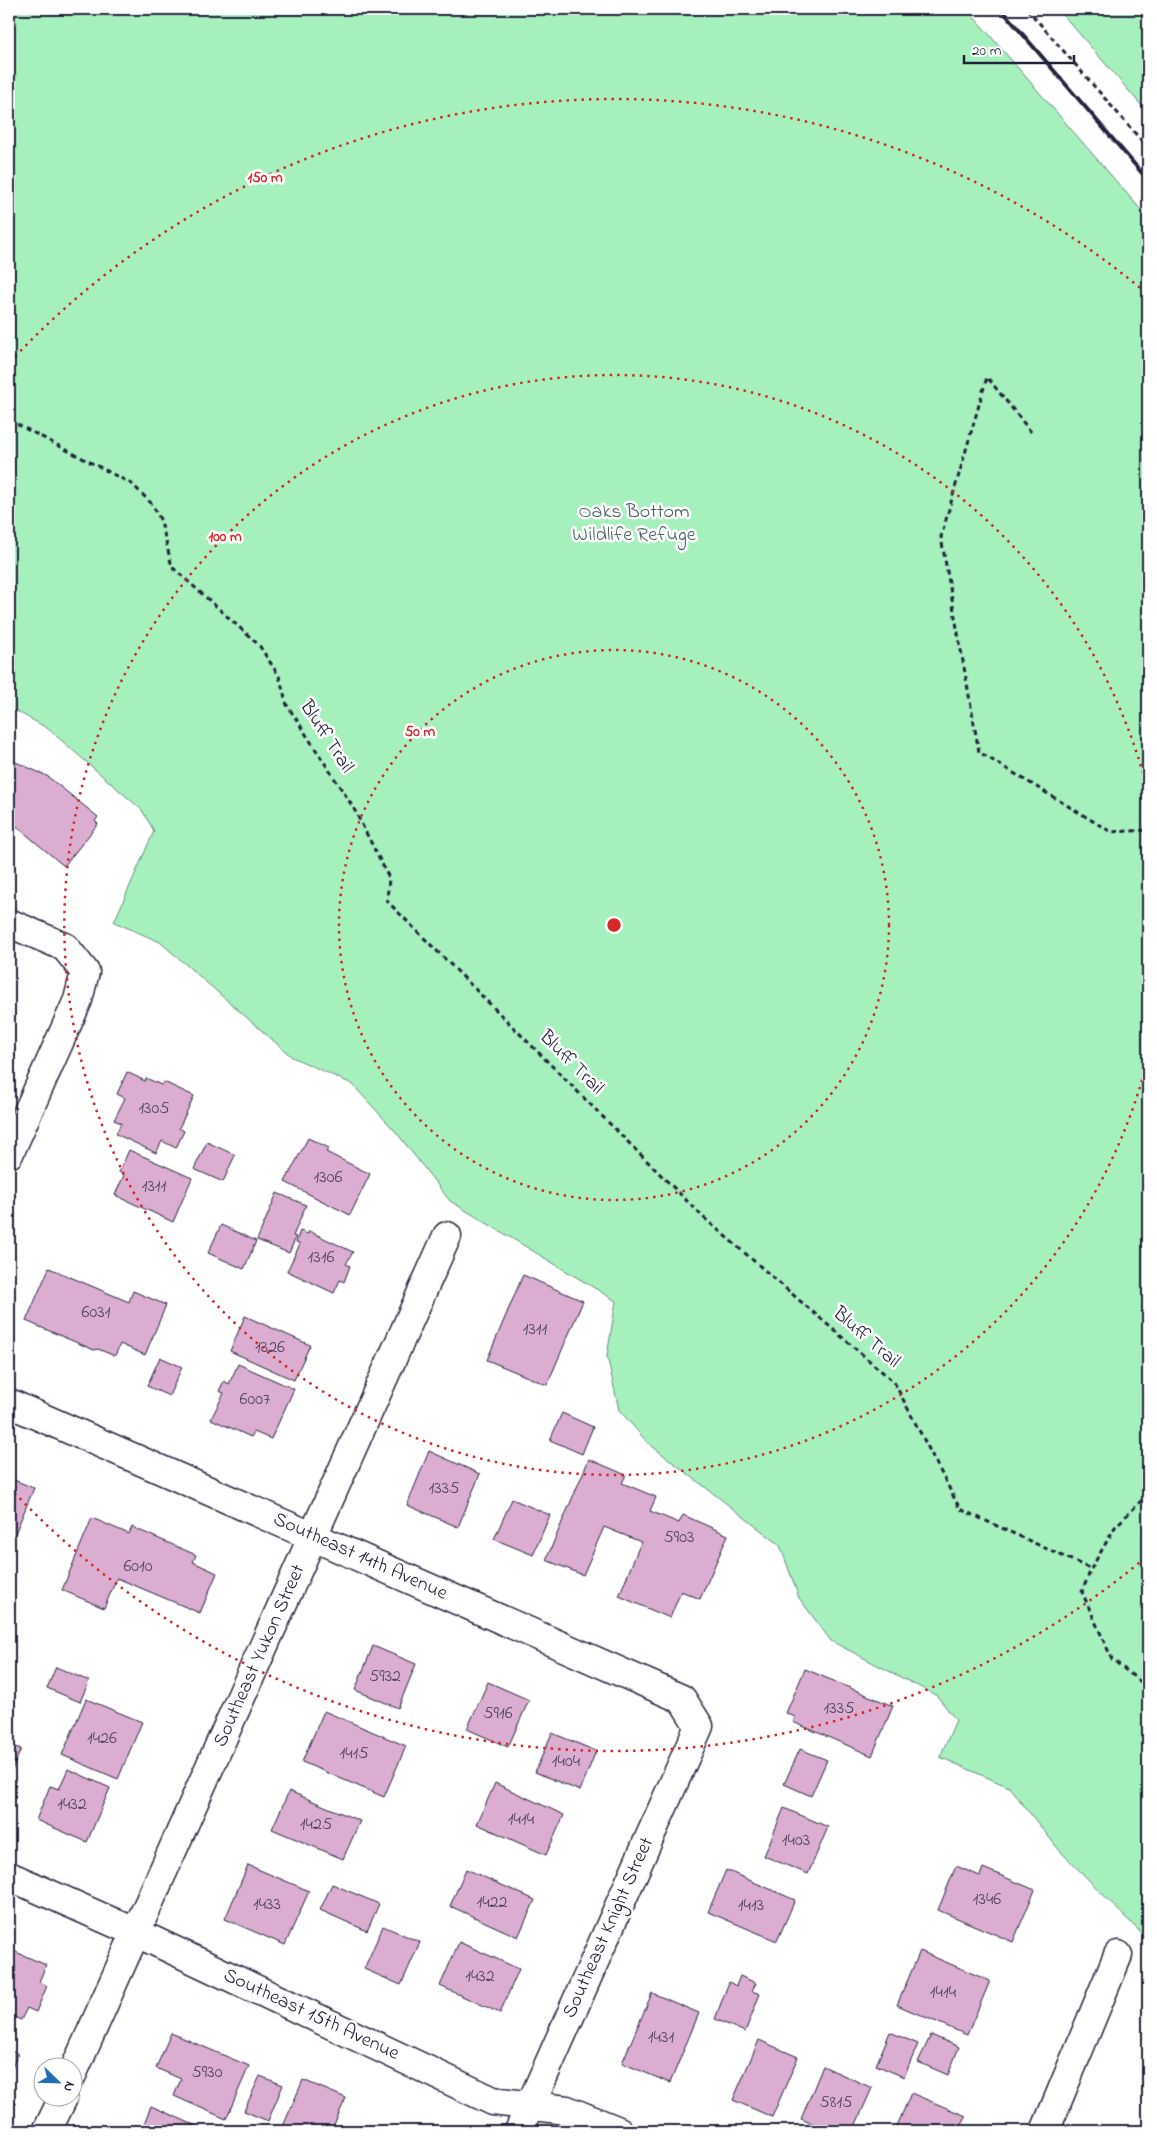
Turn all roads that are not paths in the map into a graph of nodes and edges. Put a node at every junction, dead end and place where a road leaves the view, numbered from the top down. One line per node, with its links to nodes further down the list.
1 (9, 923): 2 (street)
2 (9, 1154)
3 (447, 1236): 5 (street, Southeast Yukon Street)
4 (9, 1403): 5 (street, Southeast 14th Avenue)
5 (313, 1537): 6 (street, Southeast 14th Avenue); 8 (street, Southeast Yukon Street)
6 (699, 1726): 11 (street, Southeast Knight Street)
7 (9, 1876): 8 (street, Southeast 15th Avenue)
8 (136, 1933): 10 (street, Southeast Yukon Street); 11 (street, Southeast 15th Avenue)
9 (1118, 1955): 16 (street)
10 (80, 2058)
11 (530, 2104): 14 (street, Southeast Knight Street); 15 (street, Southeast 15th Avenue)
12 (58, 2108): 13 (street)
13 (47, 2131)
14 (519, 2131)
15 (619, 2131)
16 (1045, 2131)

